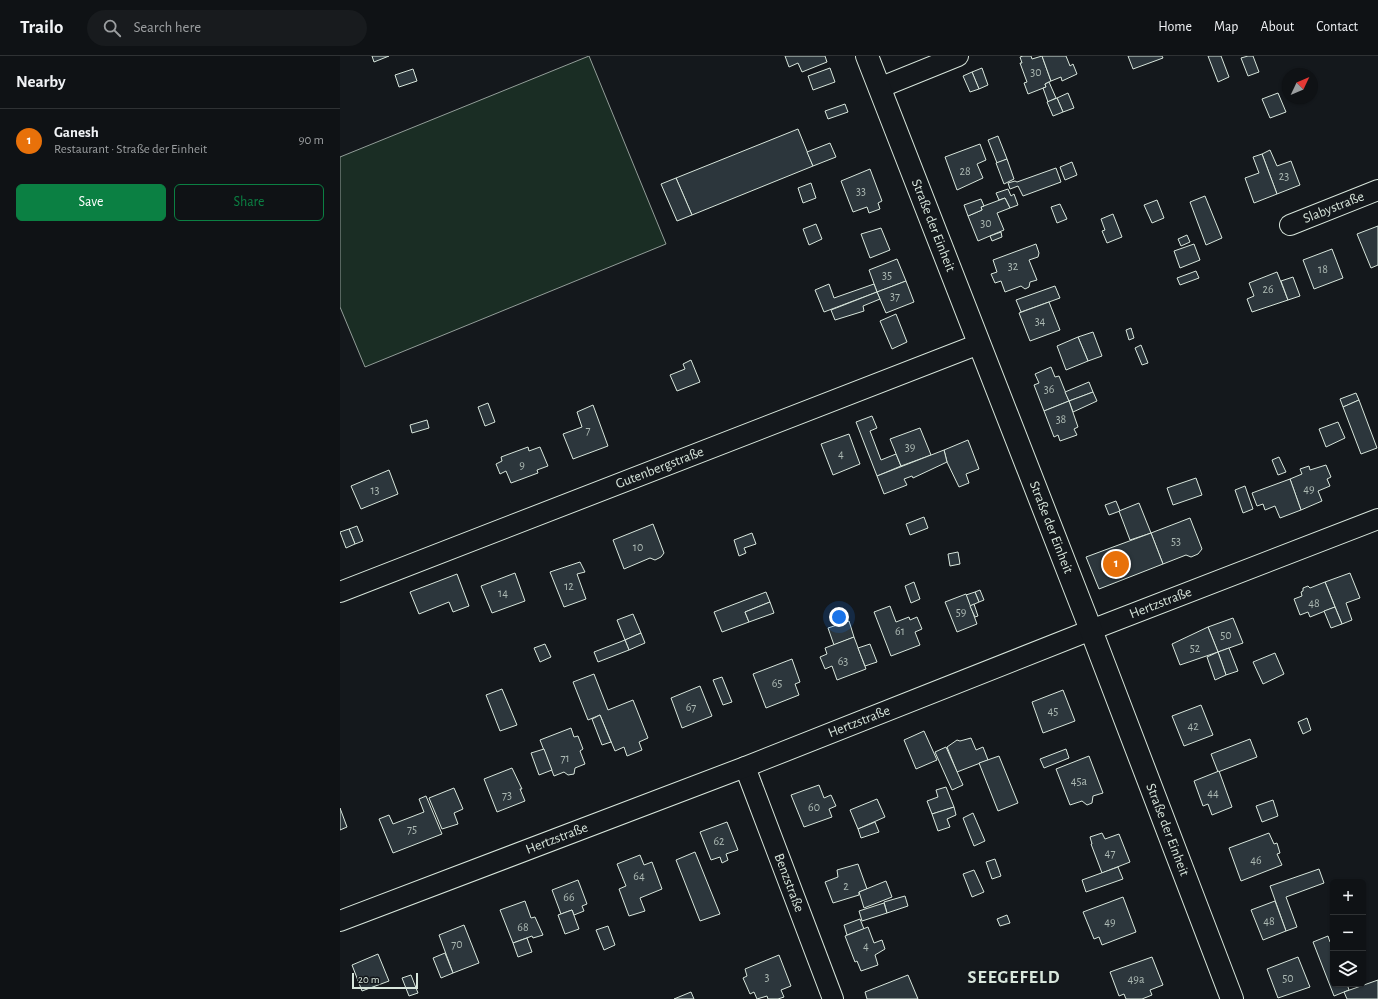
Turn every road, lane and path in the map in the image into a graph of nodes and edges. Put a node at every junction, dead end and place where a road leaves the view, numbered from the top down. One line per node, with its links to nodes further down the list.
1 (867, 56): 3 (street, Straße der Einheit)
2 (958, 56): 3 (street)
3 (879, 88): 6 (street, Straße der Einheit)
4 (1378, 190): 5 (street, Slabystraße)
5 (1290, 225)
6 (979, 344): 8 (street, Gutenbergstraße); 9 (street, Straße der Einheit)
7 (1378, 519): 9 (street, Hertzstraße)
8 (340, 592)
9 (1091, 630): 10 (street, Hertzstraße); 13 (street, Straße der Einheit)
10 (745, 767): 11 (street, Hertzstraße); 12 (street, Benzstraße)
11 (340, 921)
12 (833, 999)
13 (1232, 999)

